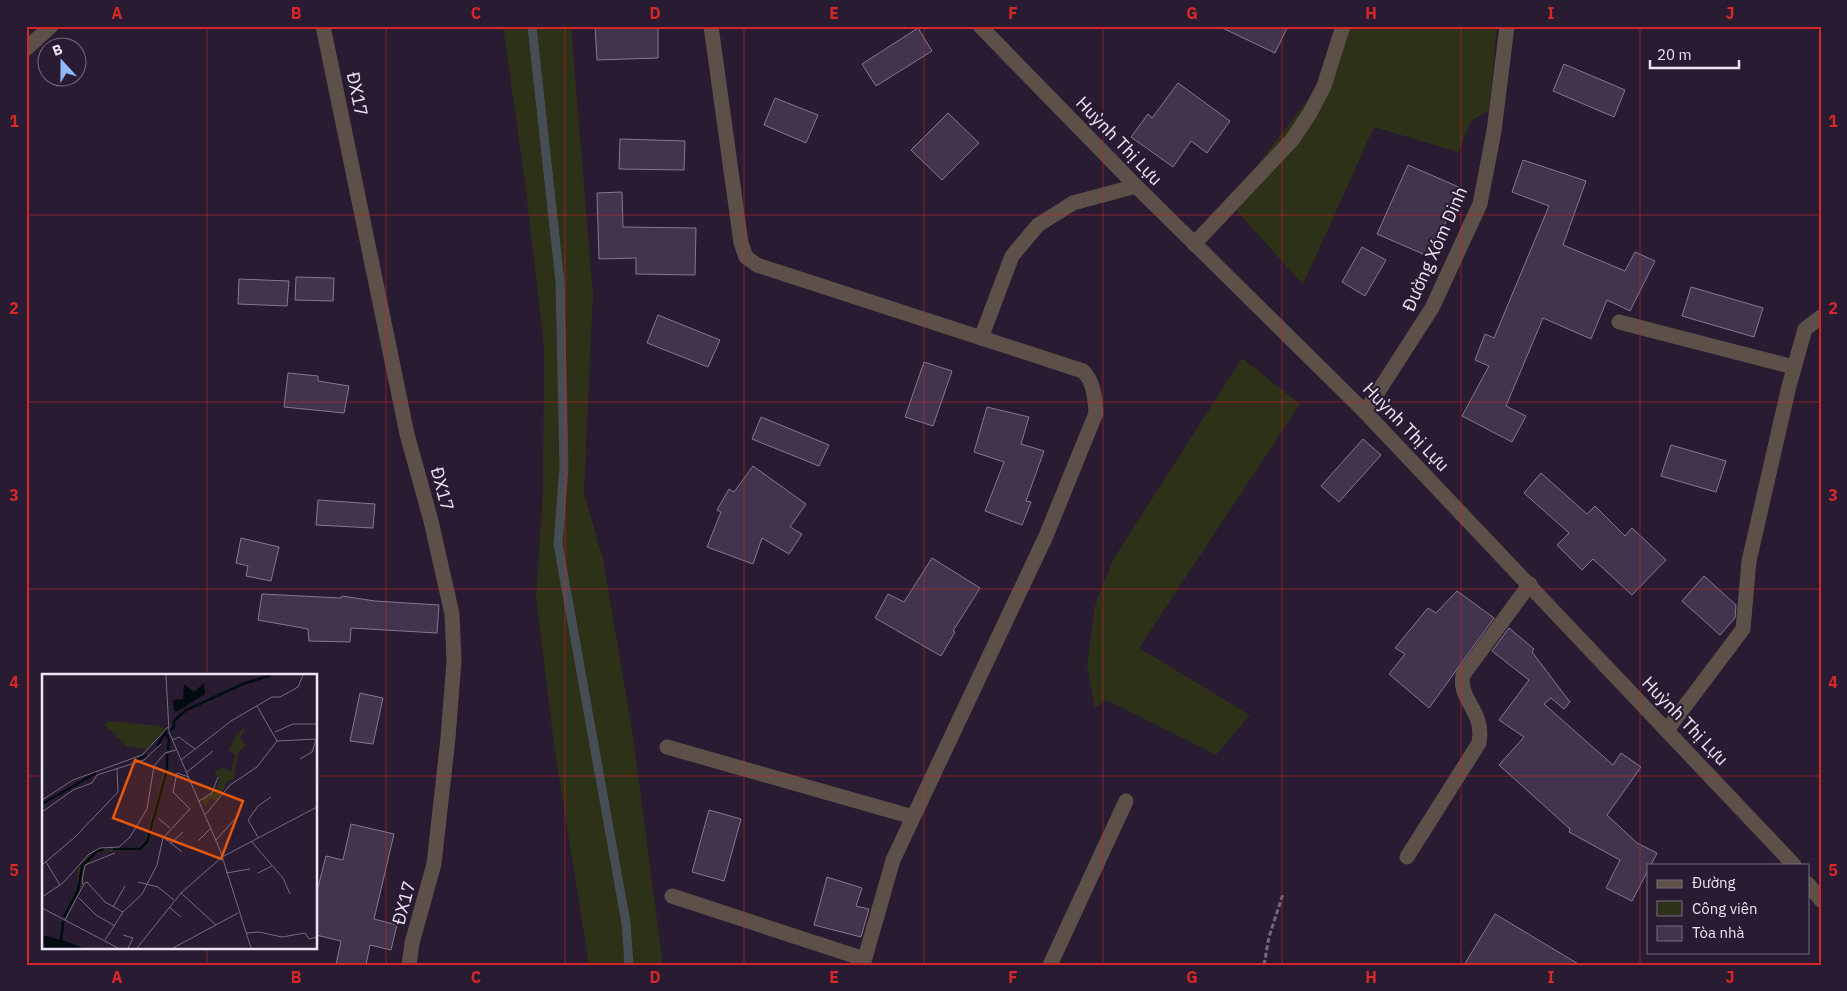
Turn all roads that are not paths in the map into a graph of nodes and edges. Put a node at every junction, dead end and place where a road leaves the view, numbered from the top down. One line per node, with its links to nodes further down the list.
1 (51, 26): 7 (street)
2 (323, 26): 26 (street, ĐX17)
3 (710, 26): 12 (street)
4 (980, 26): 8 (street, Huỳnh Thị Lựu)
5 (1343, 26): 9 (street)
6 (1507, 26): 14 (street, Đường Xóm Dinh)
7 (26, 49)
8 (1136, 186): 9 (street, Huỳnh Thị Lựu); 12 (street)
9 (1194, 244): 14 (street, Huỳnh Thị Lựu)
10 (1821, 317): 13 (street)
11 (1619, 322): 13 (street)
12 (981, 338): 19 (street)
13 (1794, 367): 16 (street)
14 (1366, 412): 15 (street, Huỳnh Thị Lựu)
15 (1530, 584): 16 (street, Huỳnh Thị Lựu); 20 (street)
16 (1667, 730): 21 (street, Huỳnh Thị Lựu)
17 (667, 747): 19 (street)
18 (1126, 801): 27 (street)
19 (913, 818): 25 (street)
20 (1407, 857)
21 (1793, 864)
22 (1810, 886): 24 (street)
23 (672, 896): 25 (street)
24 (1821, 900)
25 (863, 962)
26 (409, 965)
27 (1050, 965)

